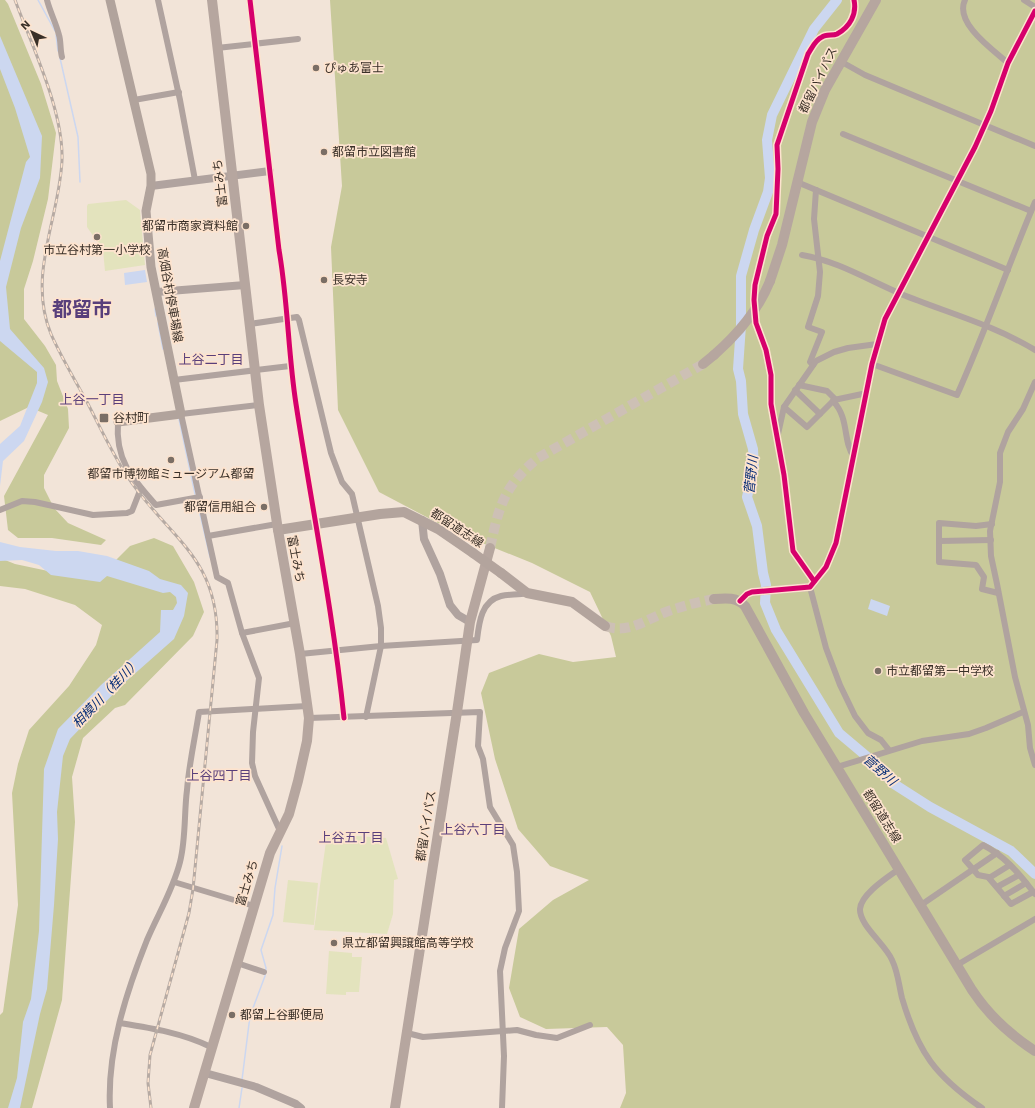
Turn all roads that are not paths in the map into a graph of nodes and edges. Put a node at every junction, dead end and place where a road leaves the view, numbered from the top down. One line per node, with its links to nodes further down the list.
1 (47, 0): 15 (street)
2 (110, 0): 19 (main road, 高畑谷村停車場線)
3 (158, 0): 18 (street)
4 (212, 0): 14 (highway, 富士みち)
5 (250, 0): 13 (street)
6 (854, 0): 59 (street)
7 (876, 0): 16 (highway, 都留バイパス)
8 (1024, 0): 10 (street)
9 (962, 1): 17 (street)
10 (1035, 7)
11 (1035, 10): 17 (street)
12 (298, 39): 13 (street)
13 (255, 43): 14 (street); 23 (street)
14 (217, 48): 24 (highway, 富士みち)
15 (62, 57)
16 (840, 61): 20 (street); 27 (highway, 都留バイパス)
17 (1008, 63): 20 (street)
18 (179, 92): 19 (street); 25 (street)
19 (134, 100): 28 (main road, 高畑谷村停車場線)
20 (985, 124): 22 (street); 26 (street)
21 (843, 134): 26 (street)
22 (1035, 146)
23 (270, 171): 24 (street); 39 (street)
24 (233, 175): 25 (street); 36 (highway, 富士みち)
25 (195, 180): 28 (street)
26 (959, 180): 31 (street); 32 (street)
27 (797, 182): 29 (street); 44 (highway, 都留バイパス, bridge)
28 (151, 186): 37 (main road, 高畑谷村停車場線)
29 (816, 190): 32 (street); 34 (street)
30 (1035, 202): 31 (street)
31 (1031, 211): 35 (street)
32 (929, 236): 35 (street); 38 (street)
33 (802, 255): 34 (street)
34 (819, 258): 38 (street); 46 (street)
35 (1008, 270): 41 (street)
36 (245, 285): 37 (street); 40 (highway, 富士みち)
37 (157, 292): 49 (main road, 高畑谷村停車場線)
38 (899, 293): 41 (street); 42 (street)
39 (286, 319): 40 (street); 47 (street); 64 (street)
40 (250, 324): 48 (highway, 富士みち)
41 (986, 327): 43 (street); 45 (street)
42 (877, 344): 45 (street); 46 (street)
43 (1035, 350)
44 (703, 364)
45 (872, 364): 52 (street)
46 (813, 365): 51 (street)
47 (290, 366): 48 (street); 66 (street)
48 (254, 370): 49 (street); 54 (highway, 富士みち)
49 (174, 380): 56 (main road, 高畑谷村停車場線)
50 (1035, 382): 67 (street)
51 (797, 388): 53 (street); 55 (street); 57 (street)
52 (867, 393): 53 (street); 60 (street)
53 (834, 400): 57 (street); 60 (street)
54 (259, 405): 56 (street); 69 (highway, 富士みち)
55 (784, 407): 57 (street); 59 (street)
56 (181, 414): 58 (main road); 62 (street)
57 (820, 414)
58 (118, 422): 61 (street)
59 (778, 435): 75 (street)
60 (854, 457): 75 (street)
61 (141, 488): 62 (street); 63 (street)
62 (200, 497): 70 (street)
63 (0, 510)
64 (356, 517): 65 (main road, 都留道志線); 66 (main road, 都留道志線); 85 (street)
65 (422, 520): 76 (main road, 都留道志線, bridge); 80 (street)
66 (315, 524): 69 (main road, 都留道志線); 86 (street)
67 (992, 524): 68 (street); 72 (street)
68 (976, 526): 71 (street); 73 (street)
69 (277, 527): 70 (street); 81 (highway, 富士みち)
70 (208, 536): 83 (street)
71 (974, 540): 72 (street); 73 (street)
72 (991, 540): 77 (street)
73 (940, 541): 77 (street)
74 (490, 548): 80 (highway, 都留バイパス)
75 (814, 581): 79 (street); 95 (street)
76 (526, 593): 82 (main road, 都留道志線); 84 (street)
77 (998, 593): 91 (street)
78 (714, 599): 79 (main road)
79 (740, 601): 97 (main road, 都留道志線)
80 (470, 622): 84 (highway, 都留バイパス)
81 (295, 623): 83 (street); 87 (highway, 富士みち)
82 (605, 626)
83 (242, 633): 89 (street)
84 (466, 641): 85 (street); 90 (highway, 都留バイパス)
85 (381, 646): 86 (street); 92 (street)
86 (337, 650): 87 (street); 94 (street)
87 (300, 654): 88 (highway, 富士みち)
88 (307, 706): 89 (street); 93 (highway, 富士みち)
89 (255, 708): 98 (street); 105 (street)
90 (457, 712): 92 (street); 118 (street); 119 (highway, 都留バイパス)
91 (1024, 712): 95 (street); 96 (street)
92 (366, 717): 94 (street)
93 (309, 718): 94 (street); 98 (highway, 富士みち)
94 (344, 718)
95 (889, 750): 97 (street)
96 (1035, 765)
97 (837, 767): 101 (main road, 都留道志線)
98 (280, 832): 111 (highway, 富士みち)
99 (997, 853): 100 (street); 102 (street); 102 (street)
100 (1010, 865): 103 (street); 104 (street)
101 (899, 869): 110 (main road, 都留道志線); 128 (street)
102 (972, 870): 104 (street); 110 (street)
103 (1020, 875): 106 (street); 107 (street)
104 (989, 878): 107 (street)
105 (174, 882): 111 (street); 116 (street)
106 (1026, 883): 108 (street); 109 (street)
107 (997, 888): 109 (street)
108 (1034, 893): 109 (street)
109 (1004, 896)
110 (921, 905): 114 (main road, 都留道志線)
111 (254, 906): 113 (highway, 富士みち)
112 (1035, 919): 114 (street)
113 (237, 963): 115 (street); 120 (highway, 富士みち)
114 (957, 964): 121 (main road, 都留道志線)
115 (264, 972)
116 (120, 1024): 120 (street); 123 (street)
117 (590, 1025): 118 (street)
118 (503, 1030): 119 (street); 127 (street)
119 (407, 1034): 126 (highway, 都留バイパス)
120 (211, 1047): 122 (highway, 富士みち)
121 (1035, 1051)
122 (205, 1073): 124 (highway, 富士みち); 125 (street)
123 (110, 1108)
124 (194, 1108)
125 (301, 1108)
126 (395, 1108)
127 (502, 1108)
128 (982, 1108)

